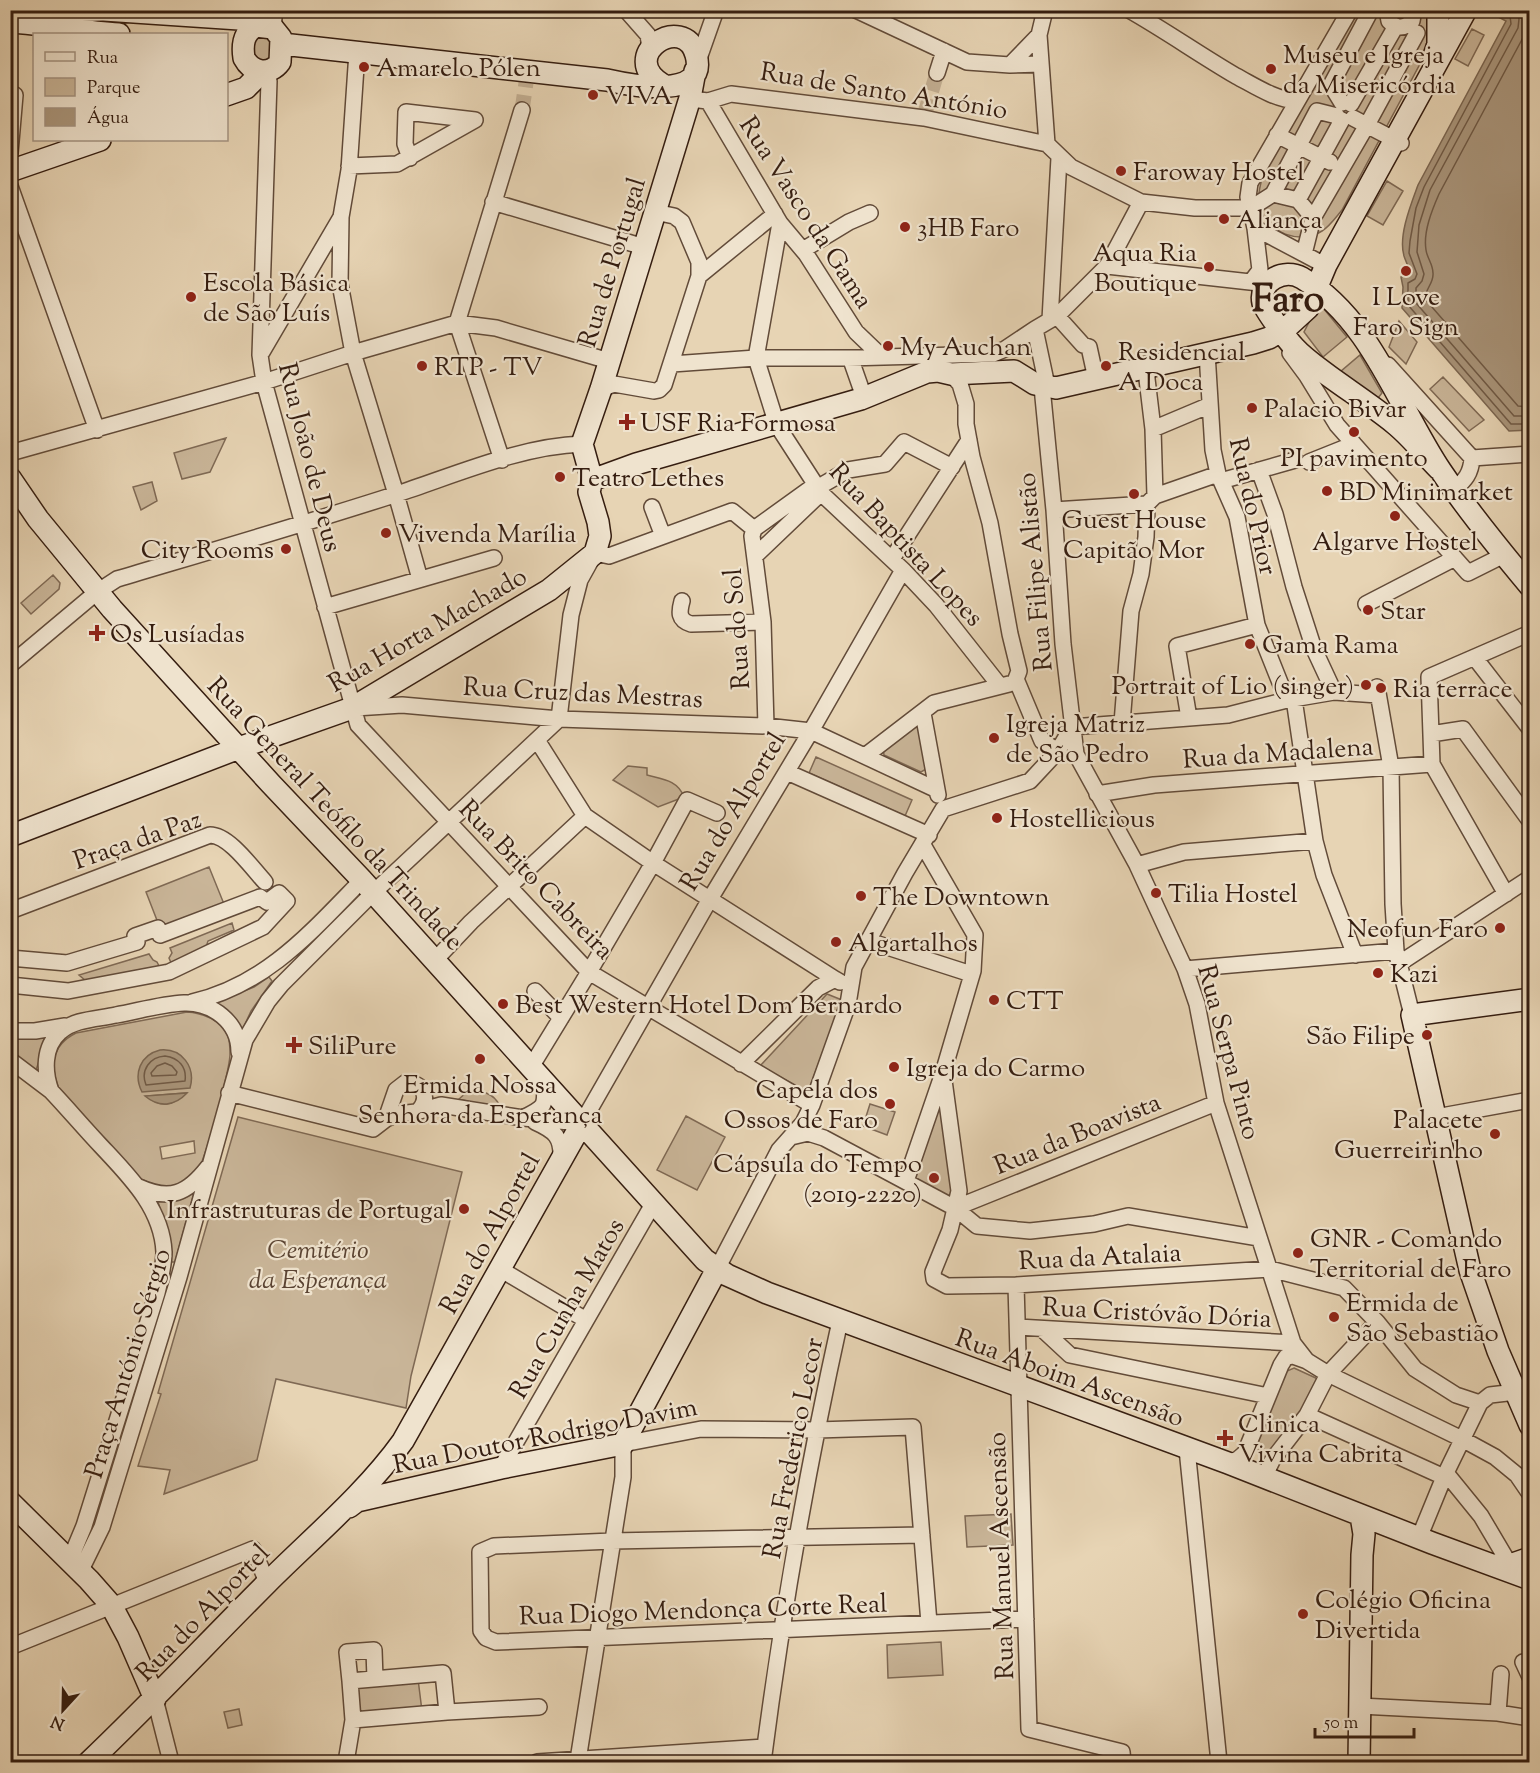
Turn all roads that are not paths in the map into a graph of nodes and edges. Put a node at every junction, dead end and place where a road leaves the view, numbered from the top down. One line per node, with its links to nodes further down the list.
1 (626, 10): 23 (street)
2 (716, 10): 26 (street)
3 (856, 10): 21 (street)
4 (1045, 10): 18 (street)
5 (1130, 10): 34 (street)
6 (1350, 10): 34 (street)
7 (1371, 10): 36 (street)
8 (10, 11): 9 (street)
9 (110, 11): 15 (street); 17 (street)
10 (1385, 11): 14 (street)
11 (1466, 11): 12 (street); 19 (street)
12 (1437, 12): 19 (street)
13 (10, 22): 16 (street)
14 (1409, 24): 19 (street); 36 (street); 36 (street)
15 (270, 29): 20 (street); 22 (street); 28 (street)
16 (93, 33)
17 (117, 33)
18 (1039, 35): 24 (street); 25 (street)
19 (1444, 39): 39 (street)
20 (235, 48): 28 (street)
21 (944, 51): 25 (street); 27 (street)
22 (357, 52): 29 (street); 46 (street)
23 (648, 56): 26 (street); 29 (street); 30 (street)
24 (1041, 64): 25 (street); 40 (street)
25 (1010, 65)
26 (696, 67): 30 (street); 33 (street, Rua de Portugal)
27 (937, 73)
28 (266, 76): 31 (street); 80 (street, Rua João de Deus)
29 (607, 80): 30 (street)
30 (663, 85)
31 (236, 92)
32 (15, 95): 42 (street)
33 (697, 98): 40 (street, Rua de Santo António); 55 (street, Rua de Portugal); 59 (street, Rua Vasco da Gama)
34 (1296, 101): 37 (street)
35 (522, 110): 53 (street)
36 (1349, 115): 39 (street); 41 (street); 45 (street); 47 (street)
37 (1277, 135): 41 (street); 54 (street)
38 (97, 141): 48 (street)
39 (1397, 141): 64 (street)
40 (1047, 144): 44 (street)
41 (1298, 146): 45 (street); 50 (street)
42 (10, 153)
43 (410, 158): 43 (street); 46 (street)
44 (1059, 158): 52 (street); 70 (street)
45 (1321, 158): 47 (street); 51 (street)
46 (349, 166): 57 (street)
47 (1342, 168): 58 (street)
48 (10, 171)
49 (10, 186): 96 (street)
50 (1273, 194): 51 (street); 54 (street)
51 (1298, 200): 58 (street)
52 (1141, 201): 54 (street); 65 (street)
53 (493, 202): 61 (street); 72 (street)
54 (1251, 208): 60 (street)
55 (655, 212): 61 (street, Rua de Portugal); 66 (street)
56 (870, 213): 62 (street)
57 (341, 217): 77 (street); 80 (street)
58 (1313, 218): 63 (street)
59 (778, 219): 62 (street, Rua Vasco da Gama); 66 (street); 82 (street, Rua Baptista Lopes)
60 (1256, 228): 63 (street); 67 (street)
61 (644, 247): 84 (street, Rua de Portugal)
62 (803, 250): 81 (street, Rua Vasco da Gama)
63 (1304, 254): 64 (street)
64 (1322, 264): 68 (street); 71 (street)
65 (1107, 266): 67 (street); 70 (street)
66 (699, 276): 85 (street)
67 (1260, 283): 68 (street); 69 (street)
68 (1310, 284): 71 (street); 74 (street)
69 (1265, 309): 74 (street); 76 (street)
70 (1053, 318): 73 (street); 88 (street)
71 (1346, 318): 75 (street)
72 (457, 323): 77 (street); 84 (street); 103 (street)
73 (1035, 329): 81 (street); 90 (street, Rua Filipe Alistão)
74 (1282, 331): 76 (street); 105 (street)
75 (1365, 339): 102 (street); 105 (street)
76 (1257, 342): 78 (street)
77 (353, 353): 89 (street); 112 (street)
78 (1207, 353): 86 (street); 93 (street, Rua do Prior)
79 (1290, 353): 99 (street)
80 (260, 354): 89 (street, Rua João de Deus)
81 (881, 356): 83 (street)
82 (756, 358): 83 (street); 85 (street); 94 (street, Rua Baptista Lopes)
83 (847, 358): 92 (street)
84 (609, 361): 91 (street, Rua de Portugal)
85 (672, 364): 91 (street)
86 (1147, 366): 88 (street); 95 (street)
87 (951, 374): 90 (street); 92 (street); 97 (street)
88 (1096, 379): 90 (street)
89 (264, 382): 96 (street); 116 (street, Rua João de Deus)
90 (1044, 384): 115 (street, Rua Filipe Alistão)
91 (601, 389): 98 (street, Rua de Portugal)
92 (864, 397): 94 (street)
93 (1210, 405): 95 (street); 107 (street, Rua do Prior)
94 (777, 424): 109 (street); 110 (street, Rua Baptista Lopes)
95 (1153, 429): 113 (street)
96 (97, 430): 100 (street)
97 (969, 440): 104 (street); 139 (street)
98 (582, 444): 103 (street); 109 (street)
99 (1354, 444): 106 (street); 123 (street)
100 (10, 453)
101 (1530, 453): 102 (street)
102 (1472, 459): 111 (street)
103 (502, 460): 112 (street)
104 (952, 467): 110 (street); 124 (street)
105 (1439, 469): 111 (street)
106 (1259, 470): 107 (street); 142 (street)
107 (1219, 477): 113 (street); 135 (street, Rua do Prior)
108 (10, 478): 129 (street, Rua General Teófilo da Trindade)
109 (592, 480): 119 (street)
110 (818, 489): 117 (street); 121 (street); 124 (street, Rua Baptista Lopes)
111 (1454, 490): 120 (street)
112 (396, 494): 116 (street); 126 (street)
113 (1151, 500): 115 (street); 149 (street)
114 (652, 507): 118 (street)
115 (1054, 510): 151 (street, Rua Filipe Alistão)
116 (303, 524): 129 (street); 133 (street, Rua João de Deus)
117 (753, 529): 118 (street); 121 (street, Rua do Sol)
118 (663, 536): 119 (street)
119 (595, 552): 128 (street, Rua Horta Machado); 130 (street)
120 (1504, 555): 123 (street); 127 (street)
121 (755, 556): 134 (street, Rua do Sol)
122 (494, 558): 126 (street)
123 (1455, 558): 132 (street)
124 (892, 559): 125 (street, Rua Baptista Lopes)
125 (903, 570): 141 (street, Rua Baptista Lopes); 153 (street, Rua do Alportel)
126 (420, 579): 133 (street)
127 (1530, 586)
128 (549, 590): 130 (street); 140 (street, Rua Horta Machado)
129 (97, 592): 138 (street); 156 (street, Rua General Teófilo da Trindade)
130 (575, 598): 148 (street)
131 (682, 601): 134 (street)
132 (1366, 604)
133 (325, 607): 145 (street, Rua João de Deus)
134 (762, 622): 150 (street, Rua do Sol)
135 (1257, 625): 143 (street, Rua do Prior); 147 (street)
136 (1530, 633): 137 (street)
137 (1475, 658): 152 (street); 154 (street)
138 (10, 666)
139 (1016, 679): 141 (street); 157 (street)
140 (398, 681): 144 (street); 145 (street, Rua Horta Machado)
141 (1000, 686): 146 (street)
142 (1334, 692): 143 (street); 161 (street)
143 (1290, 699): 147 (street); 163 (street, Rua do Prior)
144 (402, 705): 145 (street, Rua Cruz das Mestras); 148 (street, Rua Cruz das Mestras)
145 (352, 708): 156 (street, Rua Horta Machado); 170 (street, Rua Brito Cabreira)
146 (923, 713): 159 (street); 164 (street)
147 (1189, 718): 149 (street)
148 (559, 719): 150 (street, Rua Cruz das Mestras); 155 (street)
149 (1122, 723): 151 (street)
150 (766, 726): 153 (street, Rua Cruz das Mestras)
151 (1072, 727): 157 (street); 158 (street, Rua Filipe Alistão)
152 (1530, 729)
153 (811, 731): 159 (street, Rua Cruz das Mestras); 162 (street, Rua do Alportel)
154 (1431, 734): 160 (street); 169 (street)
155 (537, 740): 168 (street); 170 (street)
156 (239, 748): 171 (street, Rua Horta Machado); 178 (street, Rua General Teófilo da Trindade)
157 (1058, 751): 166 (street)
158 (1076, 754): 165 (street, Rua Serpa Pinto)
159 (865, 756): 164 (street, Rua Cruz das Mestras)
160 (1432, 764): 161 (street, Rua da Madalena); 180 (street)
161 (1392, 767): 163 (street, Rua da Madalena); 185 (street)
162 (787, 772): 172 (street); 181 (street, Rua do Alportel)
163 (1306, 775): 165 (street, Rua da Madalena); 173 (street, Rua do Prior)
164 (935, 789): 166 (street)
165 (1097, 794): 175 (street, Rua Serpa Pinto)
166 (943, 809): 172 (street)
167 (717, 813): 174 (street)
168 (585, 816): 174 (street); 179 (street)
169 (1530, 821)
170 (448, 822): 178 (street); 179 (street, Rua Brito Cabreira)
171 (10, 836)
172 (926, 840): 183 (street); 189 (street)
173 (1315, 842): 175 (street); 184 (street, Rua do Prior)
174 (653, 863): 181 (street); 190 (street)
175 (1137, 865): 188 (street, Rua Serpa Pinto)
176 (1530, 878): 180 (street)
177 (265, 882): 182 (street, Praça da Paz)
178 (368, 886): 187 (street, Rua General Teófilo da Trindade); 196 (street, Praça António Sérgio); 202 (street, Praça António Sérgio)
179 (508, 887): 187 (street); 190 (street, Rua Brito Cabreira)
180 (1506, 894): 185 (street)
181 (710, 899): 191 (street); 197 (street, Rua do Alportel)
182 (10, 911)
183 (867, 943): 189 (street); 194 (street)
184 (1355, 956): 185 (street); 188 (street)
185 (1398, 957): 198 (street)
186 (10, 958): 192 (street)
187 (435, 960): 206 (street, Rua General Teófilo da Trindade)
188 (1185, 969): 212 (street, Rua Serpa Pinto)
189 (973, 971): 205 (street)
190 (590, 972): 197 (street, Rua Brito Cabreira); 199 (street)
191 (835, 979): 194 (street); 204 (street)
192 (10, 985)
193 (535, 991): 199 (street)
194 (850, 993): 214 (street)
195 (1529, 1000): 198 (street)
196 (185, 1003): 200 (street, Praça António Sérgio); 202 (street, Praça António Sérgio)
197 (647, 1007): 204 (street, Rua Brito Cabreira); 219 (street, Rua do Alportel)
198 (1412, 1015): 216 (street)
199 (561, 1018): 206 (street)
200 (71, 1024): 201 (street, Praça António Sérgio); 208 (street)
201 (10, 1031)
202 (239, 1058): 209 (street, Praça António Sérgio)
203 (10, 1060): 208 (street, Praça António Sérgio)
204 (741, 1064): 214 (street, Rua Brito Cabreira)
205 (943, 1072): 224 (street); 227 (street)
206 (538, 1075): 217 (street); 219 (street, Rua General Teófilo da Trindade)
207 (420, 1085): 210 (street); 213 (street); 215 (street)
208 (51, 1091): 225 (street, Praça António Sérgio)
209 (230, 1093): 218 (street); 223 (street, Praça António Sérgio)
210 (394, 1094): 215 (street); 218 (street)
211 (1530, 1100): 216 (street)
212 (1216, 1103): 227 (street, Rua da Boavista); 228 (street, Rua Serpa Pinto)
213 (441, 1105): 215 (street); 217 (street)
214 (812, 1105): 220 (street); 221 (street)
215 (412, 1111): 218 (street)
216 (1436, 1117): 244 (street)
217 (523, 1118): 219 (street); 222 (street)
218 (386, 1119)
219 (582, 1123): 222 (street, Rua do Alportel); 226 (street, Rua General Teófilo da Trindade)
220 (790, 1137): 221 (street); 230 (street)
221 (824, 1138): 224 (street)
222 (561, 1161): 229 (street, Rua do Alportel)
223 (210, 1164): 225 (street, Praça António Sérgio); 271 (street, Praça António Sérgio)
224 (906, 1181): 227 (street)
225 (139, 1187): 271 (street, Praça António Sérgio)
226 (653, 1204): 230 (street, Rua Aboim Ascensão); 233 (street, Rua Cunha Matos)
227 (955, 1208): 228 (street); 232 (street, Rua da Atalaia)
228 (1259, 1238): 231 (street, Rua Serpa Pinto)
229 (500, 1269): 233 (street); 255 (street, Rua do Alportel)
230 (717, 1269): 234 (street, Rua Aboim Ascensão); 251 (street)
231 (1270, 1269): 232 (street, Rua da Atalaia); 235 (street, Rua da Atalaia); 239 (street, Rua Serpa Pinto)
232 (1016, 1285): 236 (street, Rua Manuel Ascensão)
233 (586, 1320): 256 (street, Rua Cunha Matos)
234 (840, 1320): 243 (street, Rua Aboim Ascensão); 249 (street, Rua Frederico Lecor)
235 (1377, 1322): 242 (street); 246 (street, Rua da Atalaia)
236 (1018, 1327): 237 (street, Rua Cristóvão Dória); 243 (street, Rua Manuel Ascensão)
237 (1042, 1329): 238 (street, Rua Cristóvão Dória); 245 (street)
238 (1277, 1343): 239 (street, Rua Cristóvão Dória); 241 (street)
239 (1293, 1343): 240 (street)
240 (1307, 1361): 241 (street); 242 (street)
241 (1281, 1365): 245 (street)
242 (1328, 1374): 247 (street); 250 (street)
243 (1019, 1386): 253 (street, Rua Aboim Ascensão); 275 (street, Rua Manuel Ascensão)
244 (1516, 1392): 246 (street); 248 (street)
245 (1268, 1396): 252 (street)
246 (1480, 1402): 250 (street)
247 (1307, 1415): 257 (street); 258 (street)
248 (1530, 1425)
249 (816, 1430): 251 (street, Rua Doutor Rodrigo Davim); 265 (street, Rua Doutor Rodrigo Davim); 266 (street, Rua Frederico Lecor)
250 (1462, 1439): 258 (street); 260 (street)
251 (624, 1444): 256 (street, Rua Doutor Rodrigo Davim); 268 (street)
252 (1247, 1448): 254 (street); 257 (street)
253 (1187, 1449): 254 (street, Rua Aboim Ascensão); 299 (street)
254 (1228, 1464): 257 (street, Rua Aboim Ascensão)
255 (384, 1467): 259 (street); 262 (street, Rua do Alportel)
256 (501, 1468): 259 (street, Rua Doutor Rodrigo Davim)
257 (1268, 1468): 263 (street, Rua Aboim Ascensão)
258 (1445, 1475): 267 (street); 270 (street)
259 (402, 1491): 262 (street, Rua Doutor Rodrigo Davim)
260 (1530, 1494)
261 (10, 1502): 271 (street)
262 (336, 1516): 273 (street, Rua do Alportel)
263 (1361, 1516): 264 (street, Rua Aboim Ascensão); 269 (street)
264 (1393, 1528): 267 (street, Rua Aboim Ascensão); 269 (street)
265 (922, 1535): 266 (street); 276 (street)
266 (799, 1538): 268 (street); 277 (street, Rua Frederico Lecor)
267 (1419, 1538): 270 (street, Rua Aboim Ascensão)
268 (612, 1541): 278 (street); 278 (street, Rua Diogo Mendonça Corte Real)
269 (1362, 1555): 286 (street)
270 (1510, 1563): 272 (street, Rua Aboim Ascensão)
271 (75, 1567): 274 (street)
272 (1530, 1579)
273 (267, 1582): 274 (street); 285 (street, Rua do Alportel)
274 (111, 1605): 279 (street); 285 (street)
275 (1026, 1618): 276 (street, Rua Diogo Mendonça Corte Real); 293 (street, Rua Manuel Ascensão)
276 (929, 1623): 277 (street, Rua Diogo Mendonça Corte Real)
277 (783, 1631): 278 (street, Rua Diogo Mendonça Corte Real); 292 (street, Rua Frederico Lecor)
278 (597, 1639): 294 (street)
279 (10, 1647)
280 (1523, 1662): 282 (street)
281 (1501, 1674): 289 (street)
282 (1530, 1677)
283 (375, 1679): 284 (street); 284 (street); 288 (street)
284 (350, 1681): 291 (street)
285 (155, 1699): 295 (street, Rua do Alportel); 296 (street)
286 (1360, 1706): 289 (street); 300 (street)
287 (539, 1707): 288 (street)
288 (447, 1712): 291 (street)
289 (1498, 1713): 290 (street)
290 (1526, 1715)
291 (353, 1720): 297 (street)
292 (764, 1755): 294 (street)
293 (1123, 1757)
294 (578, 1760): 298 (street)
295 (89, 1762)
296 (171, 1762)
297 (346, 1762)
298 (537, 1762)
299 (1219, 1762)
300 (1359, 1762)

